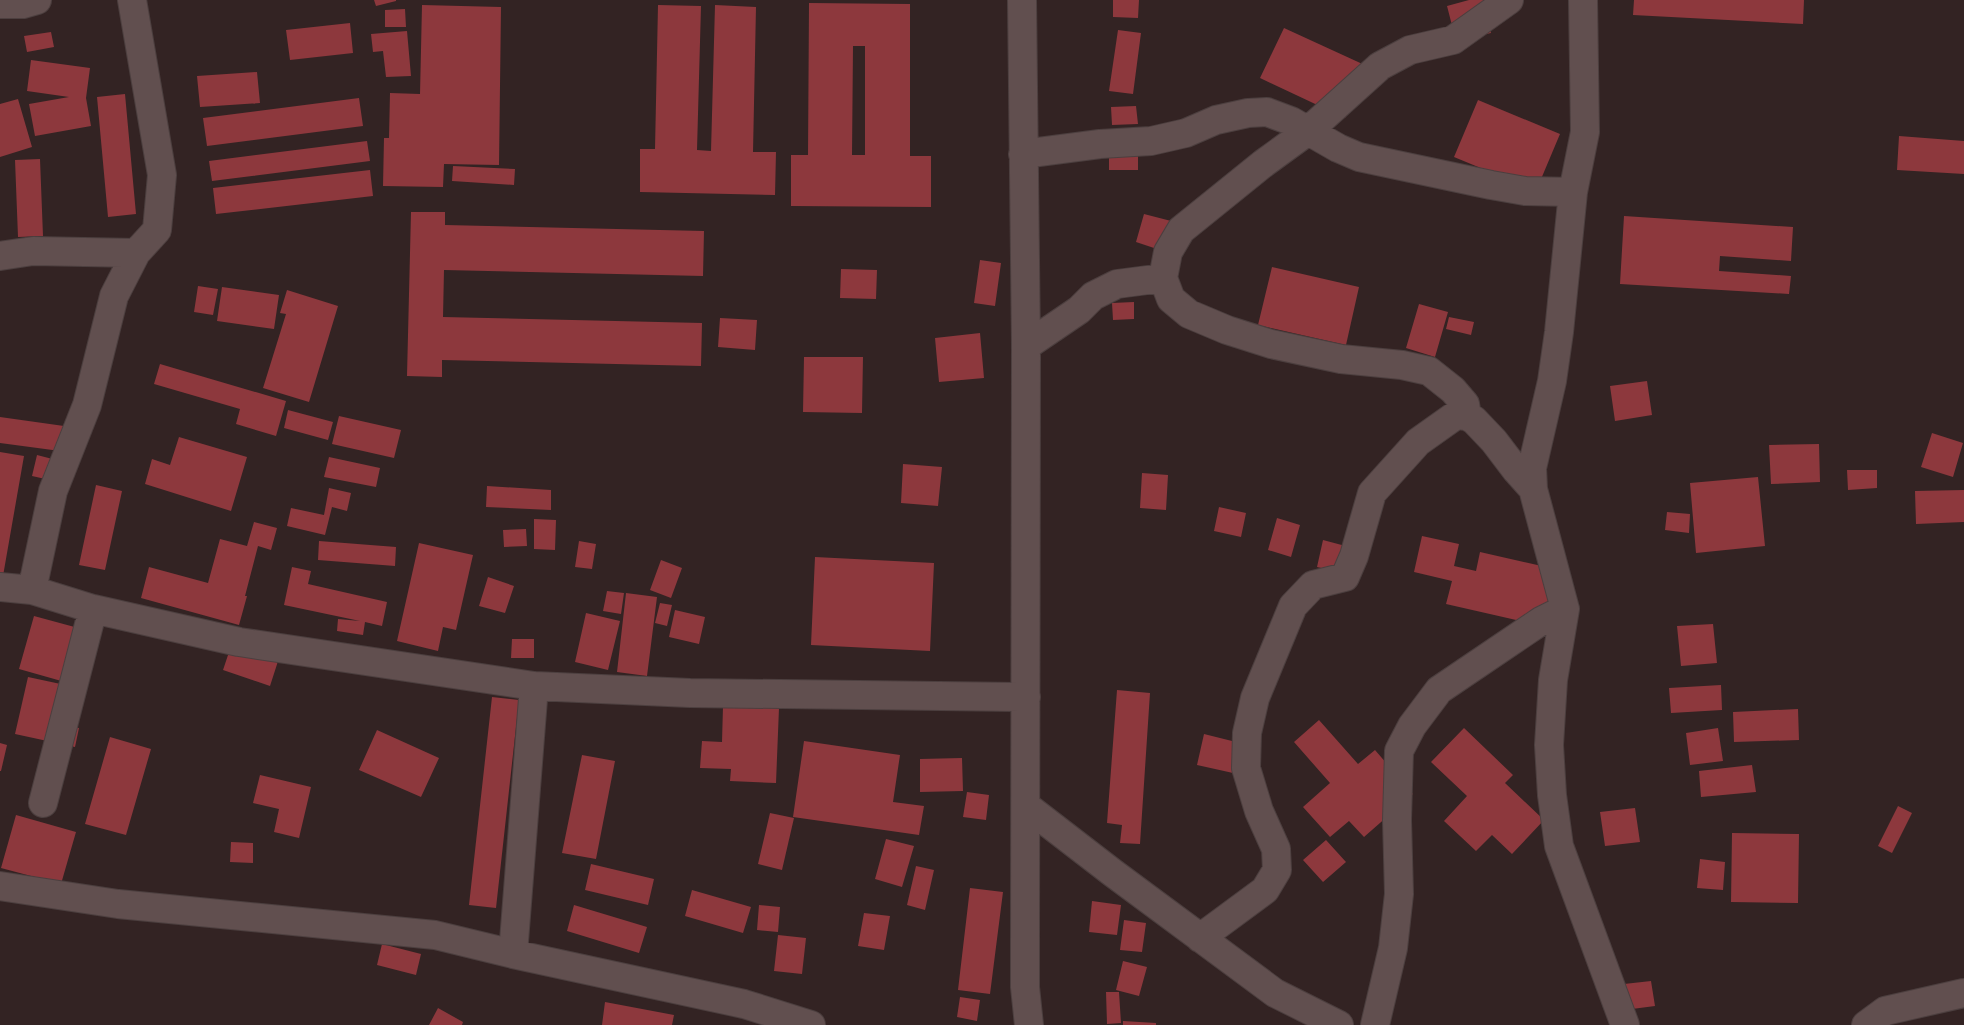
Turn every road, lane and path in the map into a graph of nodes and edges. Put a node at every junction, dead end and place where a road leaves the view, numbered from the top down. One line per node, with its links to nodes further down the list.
1 (37, 0): 6 (street)
2 (132, 0): 10 (street)
3 (1022, 0): 8 (street)
4 (1509, 0): 7 (street)
5 (1583, 0): 9 (street)
6 (0, 4)
7 (1308, 131): 8 (street); 9 (street); 12 (street)
8 (1023, 154): 13 (street)
9 (1573, 192): 15 (street)
10 (136, 253): 11 (street); 17 (street)
11 (0, 256)
12 (1163, 278): 13 (street); 14 (street)
13 (1026, 346): 21 (street)
14 (1467, 416): 15 (street); 25 (street)
15 (1532, 489): 19 (street)
16 (0, 587): 17 (street)
17 (32, 590): 18 (street)
18 (93, 609): 20 (street); 22 (street)
19 (1565, 609): 31 (street); 32 (street)
20 (534, 686): 21 (street); 26 (street)
21 (1026, 697): 23 (street)
22 (43, 803)
23 (1026, 806): 25 (street); 29 (street)
24 (0, 886): 26 (street)
25 (1200, 938): 30 (street)
26 (513, 954): 28 (street)
27 (1964, 993): 33 (street)
28 (811, 1025)
29 (1029, 1025)
30 (1339, 1025)
31 (1375, 1025)
32 (1625, 1025)
33 (1866, 1025)

